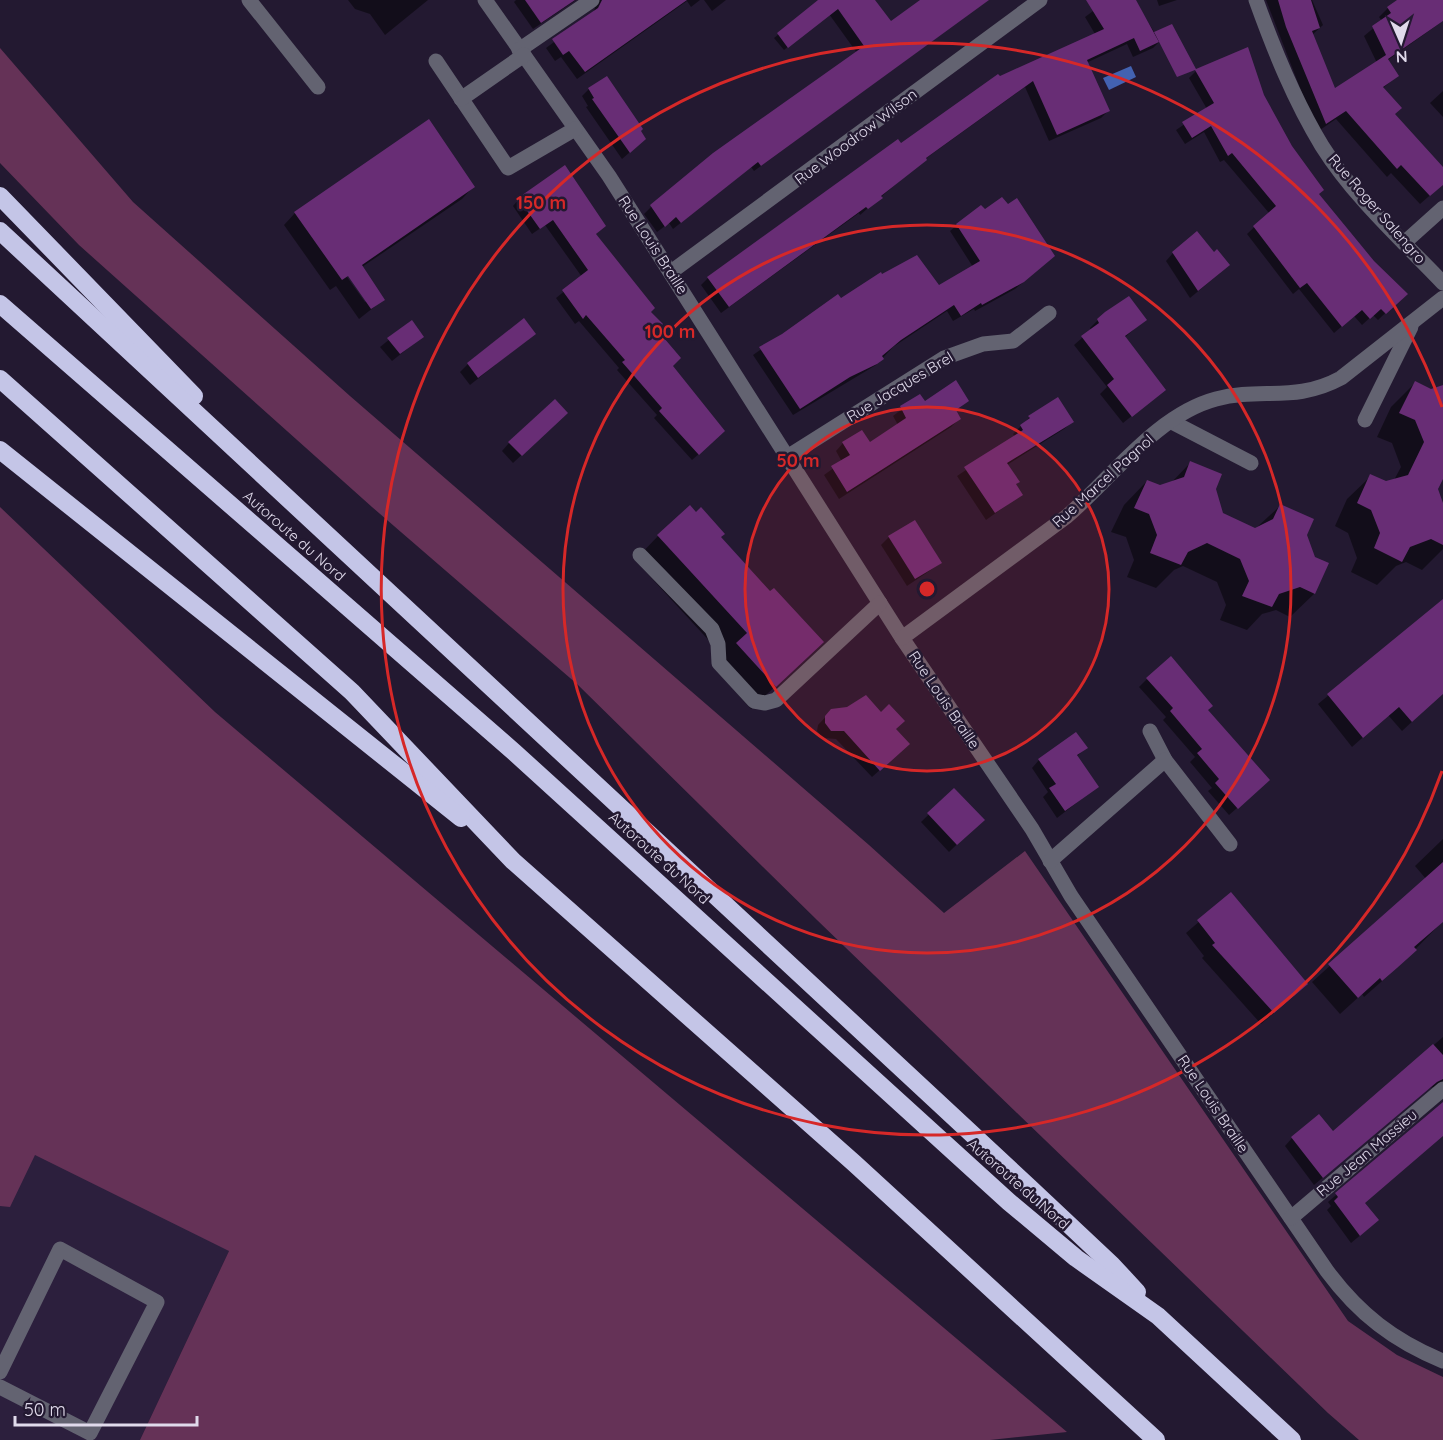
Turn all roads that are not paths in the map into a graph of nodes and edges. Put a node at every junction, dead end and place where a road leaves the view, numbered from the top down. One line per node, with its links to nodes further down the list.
1 (249, 0): 8 (street)
2 (485, 0): 6 (street, Rue Louis Braille)
3 (592, 0): 6 (street)
4 (1040, 0): 15 (street, Rue Woodrow Wilson)
5 (1256, 0): 14 (street, Rue Roger Salengro)
6 (521, 52): 9 (street); 10 (street, Rue Louis Braille)
7 (436, 61): 9 (street)
8 (318, 87)
9 (461, 99): 10 (street)
10 (575, 129): 15 (street, Rue Louis Braille)
11 (0, 196): 27 (highway)
12 (1443, 208): 14 (street)
13 (0, 231): 27 (highway)
14 (1404, 243): 16 (street, Rue Roger Salengro)
15 (671, 273): 25 (street, Rue Louis Braille)
16 (1443, 283)
17 (1443, 298): 20 (street, Rue Marcel Pagnol)
18 (0, 304): 38 (highway, Autoroute du Nord)
19 (1049, 313): 25 (street, Rue Jacques Brel)
20 (1414, 321): 22 (street); 23 (street, Rue Marcel Pagnol)
21 (0, 379): 34 (highway)
22 (1365, 420)
23 (1172, 422): 26 (street); 30 (street, Rue Marcel Pagnol)
24 (0, 450): 34 (highway)
25 (787, 458): 29 (street, Rue Louis Braille)
26 (1251, 463)
27 (265, 477): 38 (highway)
28 (640, 555): 29 (street)
29 (880, 603): 30 (street, Rue Louis Braille)
30 (902, 638): 35 (street, Rue Louis Braille)
31 (1150, 731): 32 (street)
32 (1165, 760): 33 (street); 35 (street)
33 (1230, 844)
34 (513, 861): 42 (highway)
35 (1050, 861): 37 (street, Rue Louis Braille)
36 (1443, 1089): 37 (street, Rue Jean Massieu)
37 (1291, 1218): 39 (street, Rue Louis Braille)
38 (1158, 1316): 43 (highway, Autoroute du Nord)
39 (1443, 1360)
40 (0, 1371): 41 (street)
41 (0, 1387)
42 (1156, 1440)
43 (1292, 1440)

